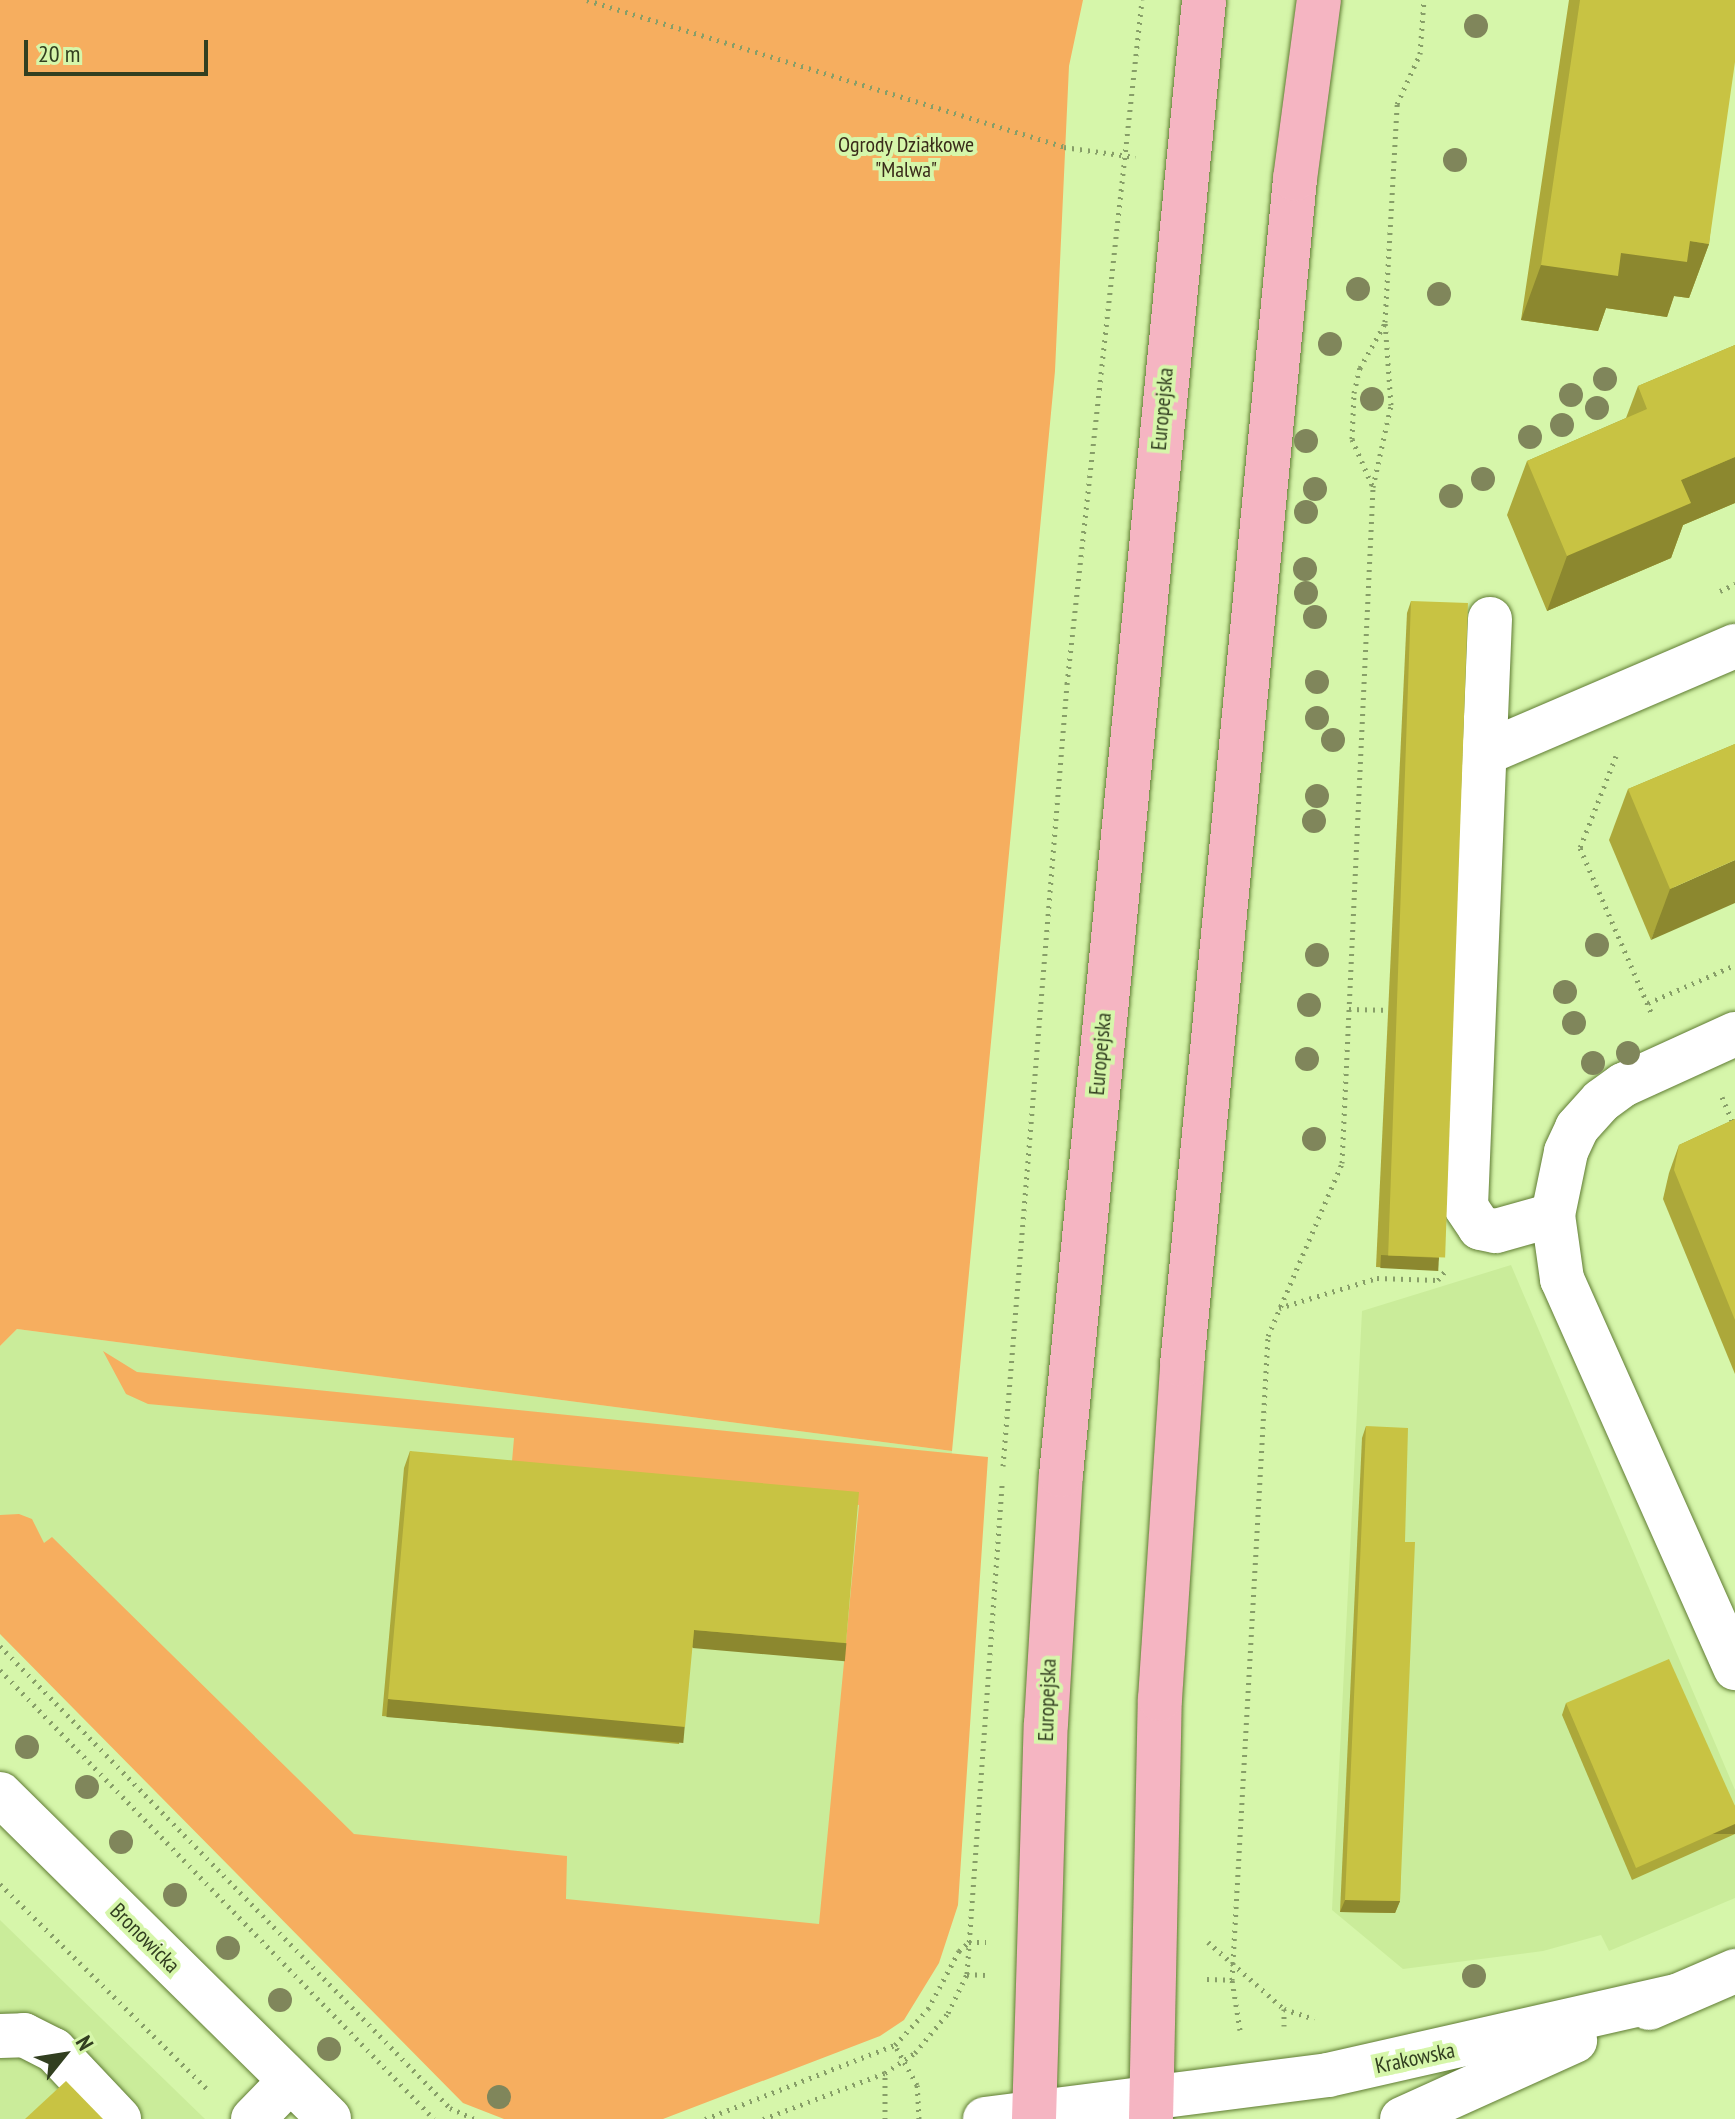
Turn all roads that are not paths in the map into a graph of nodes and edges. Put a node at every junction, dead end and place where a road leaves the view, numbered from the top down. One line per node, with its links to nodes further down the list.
1 (1204, 0): 15 (main road, Europejska)
2 (1319, 0): 14 (main road)
3 (1490, 619): 5 (street)
4 (1735, 646): 5 (street)
5 (1485, 753): 7 (street)
6 (1735, 1034): 7 (street)
7 (1553, 1215): 8 (street)
8 (1735, 1668)
9 (0, 1794): 13 (street, Bronowicka)
10 (1735, 1971): 11 (street, Krakowska)
11 (1675, 1996): 14 (street, Krakowska); 20 (street, Krakowska)
12 (0, 2036): 16 (street)
13 (290, 2081): 17 (street); 18 (street, Bronowicka)
14 (1151, 2110): 15 (street, Krakowska)
15 (1034, 2115): 19 (street)
16 (119, 2119)
17 (253, 2119)
18 (332, 2119)
19 (985, 2119)
20 (1402, 2119)

